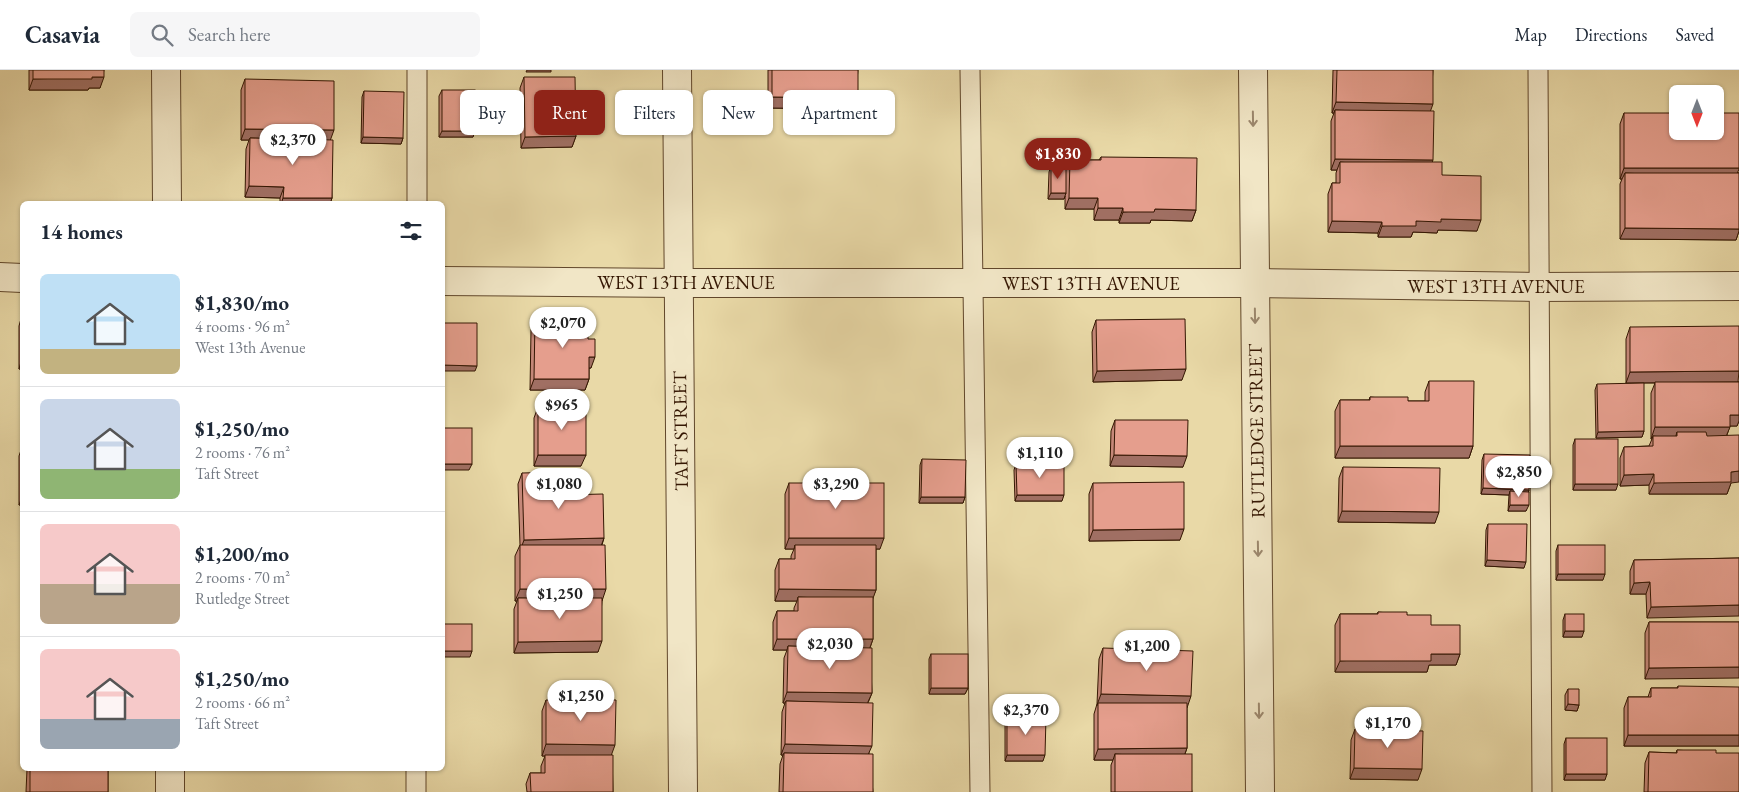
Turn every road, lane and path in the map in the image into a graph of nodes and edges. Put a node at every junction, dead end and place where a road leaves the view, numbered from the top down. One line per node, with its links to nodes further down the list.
1 (166, 70): 7 (street)
2 (417, 70): 8 (lane)
3 (677, 70): 12 (street, TAFT STREET)
4 (970, 70): 13 (lane)
5 (1252, 70): 14 (street, RUTLEDGE STREET, one-way to 14)
6 (1538, 70): 16 (lane)
7 (167, 201)
8 (417, 201)
9 (0, 278): 10 (street)
10 (20, 278)
11 (445, 281): 12 (street, WEST 13TH AVENUE)
12 (679, 283): 13 (street, WEST 13TH AVENUE); 21 (street, TAFT STREET)
13 (972, 283): 14 (street, WEST 13TH AVENUE); 22 (lane)
14 (1255, 283): 16 (street, WEST 13TH AVENUE); 23 (street, RUTLEDGE STREET, one-way to 23)
15 (1739, 286): 16 (street, WEST 13TH AVENUE)
16 (1538, 287): 24 (lane)
17 (170, 771): 19 (street)
18 (416, 771): 20 (lane)
19 (170, 792)
20 (416, 792)
21 (684, 792)
22 (980, 792)
23 (1260, 792)
24 (1542, 792)

